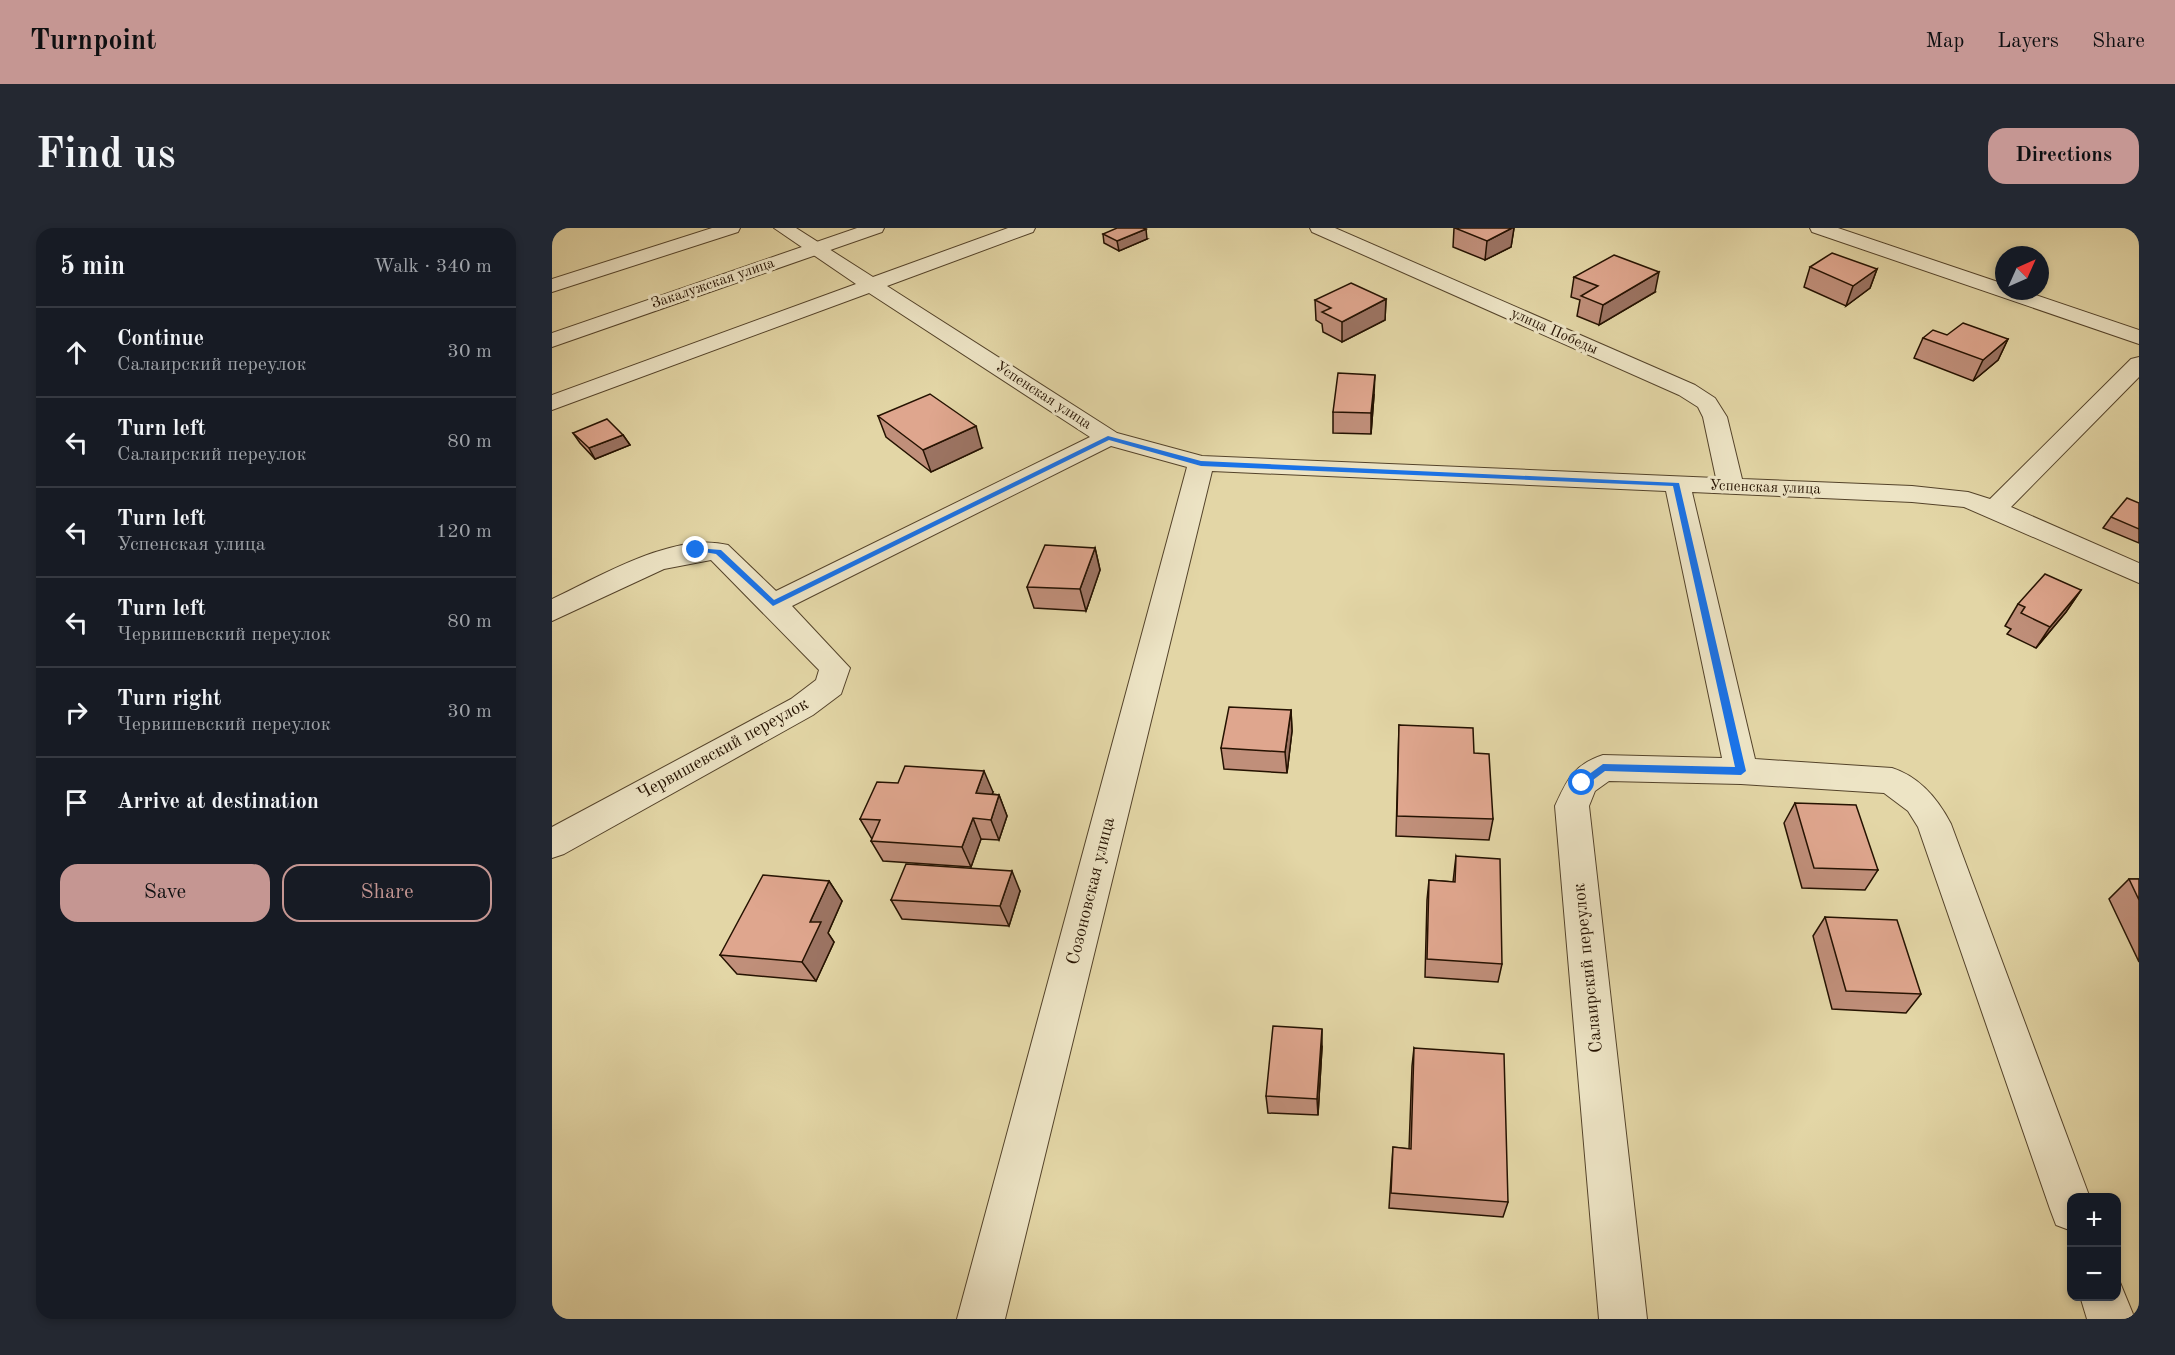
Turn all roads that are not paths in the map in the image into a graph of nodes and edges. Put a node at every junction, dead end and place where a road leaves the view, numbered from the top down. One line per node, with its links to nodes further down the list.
1 (731, 228): 9 (street)
2 (783, 228): 7 (street, Успенская улица)
3 (875, 228): 7 (street, Закалужская улица)
4 (1026, 228): 8 (street)
5 (1319, 228): 17 (street, улица Победы)
6 (1819, 228): 10 (street)
7 (815, 249): 8 (street, Успенская улица); 11 (street, Закалужская улица)
8 (871, 285): 13 (street); 14 (street, Успенская улица)
9 (552, 286)
10 (2139, 337)
11 (552, 340)
12 (2139, 364): 18 (street)
13 (552, 403)
14 (1108, 438): 15 (street, Успенская улица); 20 (street)
15 (1201, 463): 16 (street, Успенская улица); 26 (street, Созоновская улица)
16 (1677, 484): 17 (street, Успенская улица); 22 (street)
17 (1731, 487): 18 (street, Успенская улица)
18 (1994, 509): 19 (street)
19 (2139, 574)
20 (773, 604): 21 (street, Червишевский переулок); 23 (street, Червишевский переулок)
21 (552, 610)
22 (1741, 771): 24 (street, Салаирский переулок); 27 (street, Салаирский переулок)
23 (552, 844)
24 (2067, 1195)
25 (2105, 1301): 28 (street)
26 (981, 1319)
27 (1623, 1319)
28 (2111, 1319)

